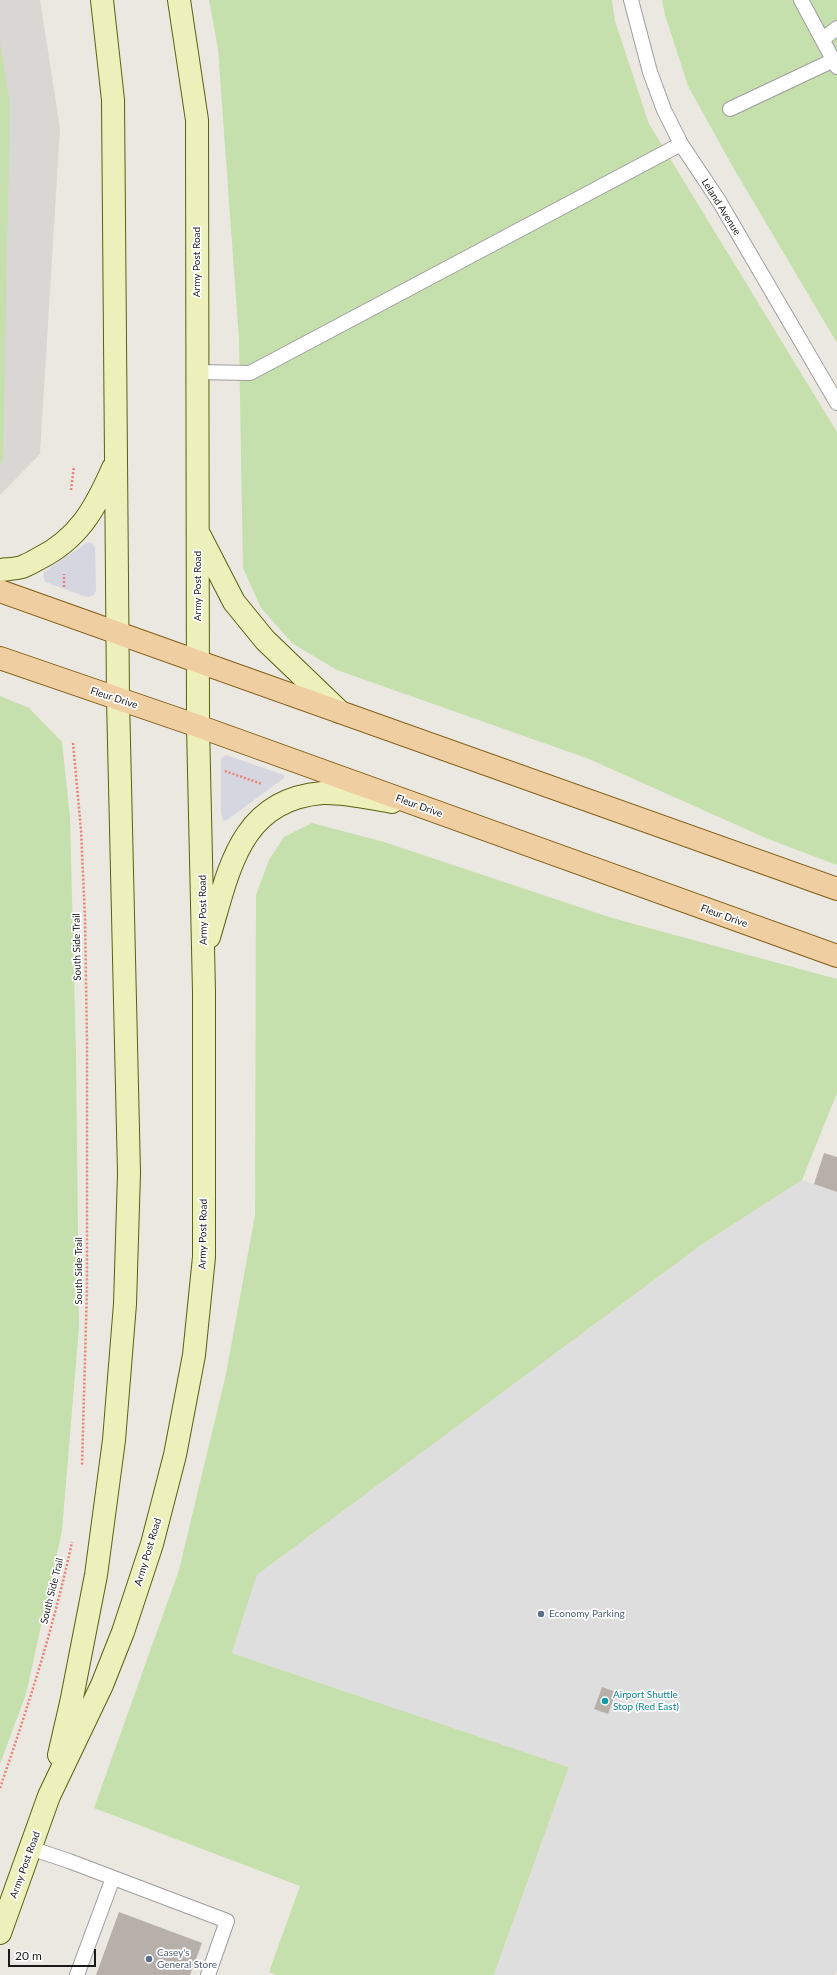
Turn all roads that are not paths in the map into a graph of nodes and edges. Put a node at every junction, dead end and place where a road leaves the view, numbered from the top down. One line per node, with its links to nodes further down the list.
1 (102, 0): 12 (main road, Army Post Road)
2 (179, 0): 10 (main road, Army Post Road)
3 (631, 0): 9 (lane, Leland Avenue)
4 (801, 0): 6 (lane)
5 (837, 28): 6 (lane)
6 (823, 39): 7 (lane)
7 (835, 64): 8 (lane)
8 (730, 109)
9 (681, 144): 10 (lane); 11 (lane, Leland Avenue)
10 (198, 372): 13 (main road, Army Post Road)
11 (837, 403)
12 (116, 461): 14 (main road); 16 (main road, Army Post Road)
13 (198, 532): 18 (main road, Army Post Road); 20 (main road)
14 (0, 570)
15 (0, 591): 16 (main road)
16 (117, 633): 18 (main road); 19 (main road, Army Post Road)
17 (0, 658): 19 (main road, Fleur Drive)
18 (198, 661): 20 (main road); 21 (main road, Army Post Road)
19 (118, 699): 21 (main road, Fleur Drive); 26 (main road, Army Post Road)
20 (340, 712): 23 (main road)
21 (198, 726): 22 (main road, Fleur Drive); 24 (main road, Army Post Road)
22 (422, 807): 24 (main road); 25 (main road, Fleur Drive)
23 (837, 889)
24 (204, 955): 26 (main road, Army Post Road)
25 (837, 956)
26 (49, 1796): 27 (main road, Army Post Road)
27 (30, 1848): 28 (lane); 29 (main road, Army Post Road)
28 (113, 1878): 30 (lane); 31 (lane)
29 (0, 1933)
30 (77, 1975)
31 (208, 1975)

